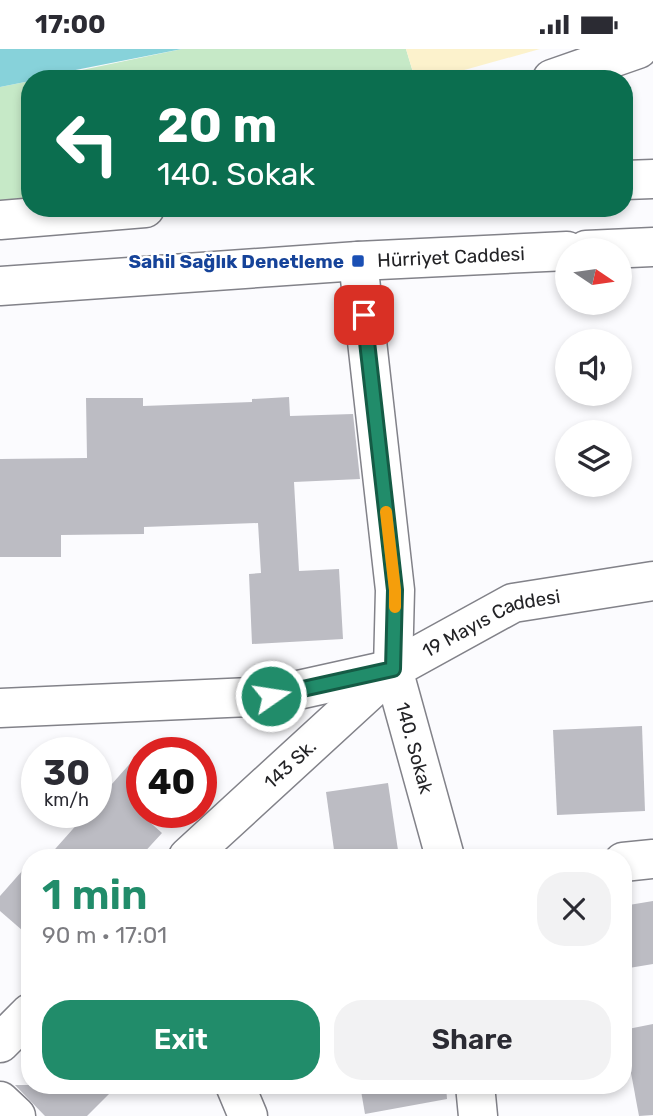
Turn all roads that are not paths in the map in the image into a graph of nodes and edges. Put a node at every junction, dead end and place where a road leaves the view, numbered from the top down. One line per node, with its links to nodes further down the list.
1 (638, 49): 2 (main road)
2 (578, 70)
3 (653, 179): 4 (main road)
4 (633, 180)
5 (36, 217): 6 (main road)
6 (0, 220)
7 (653, 247): 8 (main road)
8 (632, 248)
9 (555, 252): 10 (main road, Hürriyet Caddesi)
10 (358, 261): 11 (main road, Hürriyet Caddesi); 13 (main road, 140. Sokak)
11 (0, 286)
12 (653, 581): 13 (main road, 19 Mayıs Caddesi)
13 (393, 669): 14 (main road, 19 Mayıs Caddesi); 15 (main road, 143 Sk.); 16 (main road, 140. Sokak)
14 (0, 708)
15 (197, 849)
16 (443, 849)
17 (653, 859): 18 (main road)
18 (632, 861)
19 (21, 1022): 20 (main road)
20 (1, 1041)
21 (239, 1094): 25 (main road)
22 (476, 1094): 26 (main road)
23 (0, 1101): 24 (main road)
24 (16, 1116)
25 (248, 1116)
26 (478, 1116)

